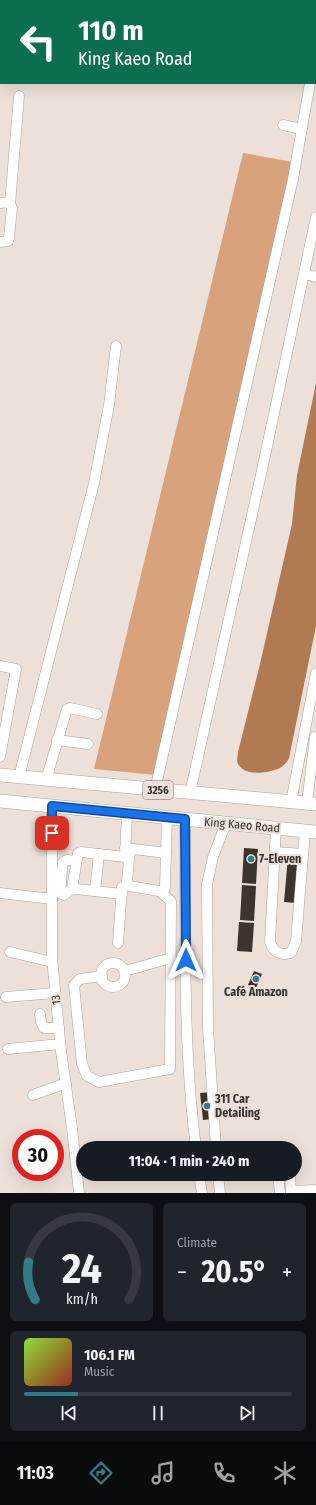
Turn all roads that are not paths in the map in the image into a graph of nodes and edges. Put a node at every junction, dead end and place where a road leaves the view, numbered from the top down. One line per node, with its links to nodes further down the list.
1 (310, 84): 4 (street)
2 (19, 96): 5 (street)
3 (283, 125): 4 (street)
4 (302, 129): 22 (street)
5 (5, 203): 7 (street)
6 (316, 217): 8 (street)
7 (0, 242)
8 (304, 274): 9 (street); 23 (street)
9 (316, 277)
10 (116, 346): 19 (street)
11 (0, 666): 17 (street)
12 (315, 679): 25 (street)
13 (97, 714): 15 (street)
14 (316, 735): 21 (street)
15 (57, 740): 16 (street); 20 (street)
16 (88, 744)
17 (0, 754)
18 (0, 775): 19 (main road, 3256)
19 (19, 776): 20 (main road, 3256)
20 (46, 780): 22 (main road, 3256)
21 (313, 782): 26 (street)
22 (156, 790): 23 (main road, 3256)
23 (190, 793): 25 (main road, 3256)
24 (0, 801): 27 (main road, King Kaeo Road / 3256)
25 (291, 802): 26 (main road, 3256)
26 (312, 804)
27 (52, 806): 28 (main road, King Kaeo Road / 3256); 45 (street, 13)
28 (127, 813): 29 (main road, King Kaeo Road / 3256); 34 (street)
29 (167, 817): 30 (main road, King Kaeo Road / 3256); 36 (street)
30 (185, 819): 31 (main road, King Kaeo Road / 3256); 60 (street)
31 (226, 823): 32 (main road, King Kaeo Road / 3256); 61 (street)
32 (276, 828): 33 (main road, King Kaeo Road / 3256); 35 (street)
33 (310, 831): 38 (street)
34 (127, 852): 36 (street); 37 (street); 42 (street); 44 (street)
35 (275, 852): 38 (street); 38 (street)
36 (166, 853): 42 (street)
37 (99, 854): 39 (street); 41 (street)
38 (303, 854)
39 (76, 861): 40 (street); 40 (street)
40 (74, 887): 41 (street)
41 (96, 891): 44 (street)
42 (159, 891): 48 (street)
43 (0, 893): 45 (street)
44 (122, 894): 46 (street)
45 (52, 900): 49 (street, 13)
46 (118, 943)
47 (10, 952): 49 (street)
48 (171, 958): 50 (street); 51 (street)
49 (52, 962): 52 (street, 13)
50 (125, 971): 51 (street); 51 (street)
51 (102, 976)
52 (55, 993): 53 (street); 55 (street, 13)
53 (6, 997)
54 (40, 1014): 55 (street)
55 (59, 1028): 56 (street, 13)
56 (60, 1044): 57 (street); 58 (street, 13)
57 (8, 1049)
58 (66, 1083): 59 (street); 68 (street, 13)
59 (34, 1095)
60 (195, 1141)
61 (216, 1141)
62 (200, 1181): 69 (street)
63 (219, 1181): 70 (street)
64 (279, 1181): 71 (street)
65 (290, 1181): 67 (street)
66 (314, 1190): 67 (street)
67 (291, 1192)
68 (79, 1193)
69 (202, 1193)
70 (220, 1193)
71 (280, 1193)

